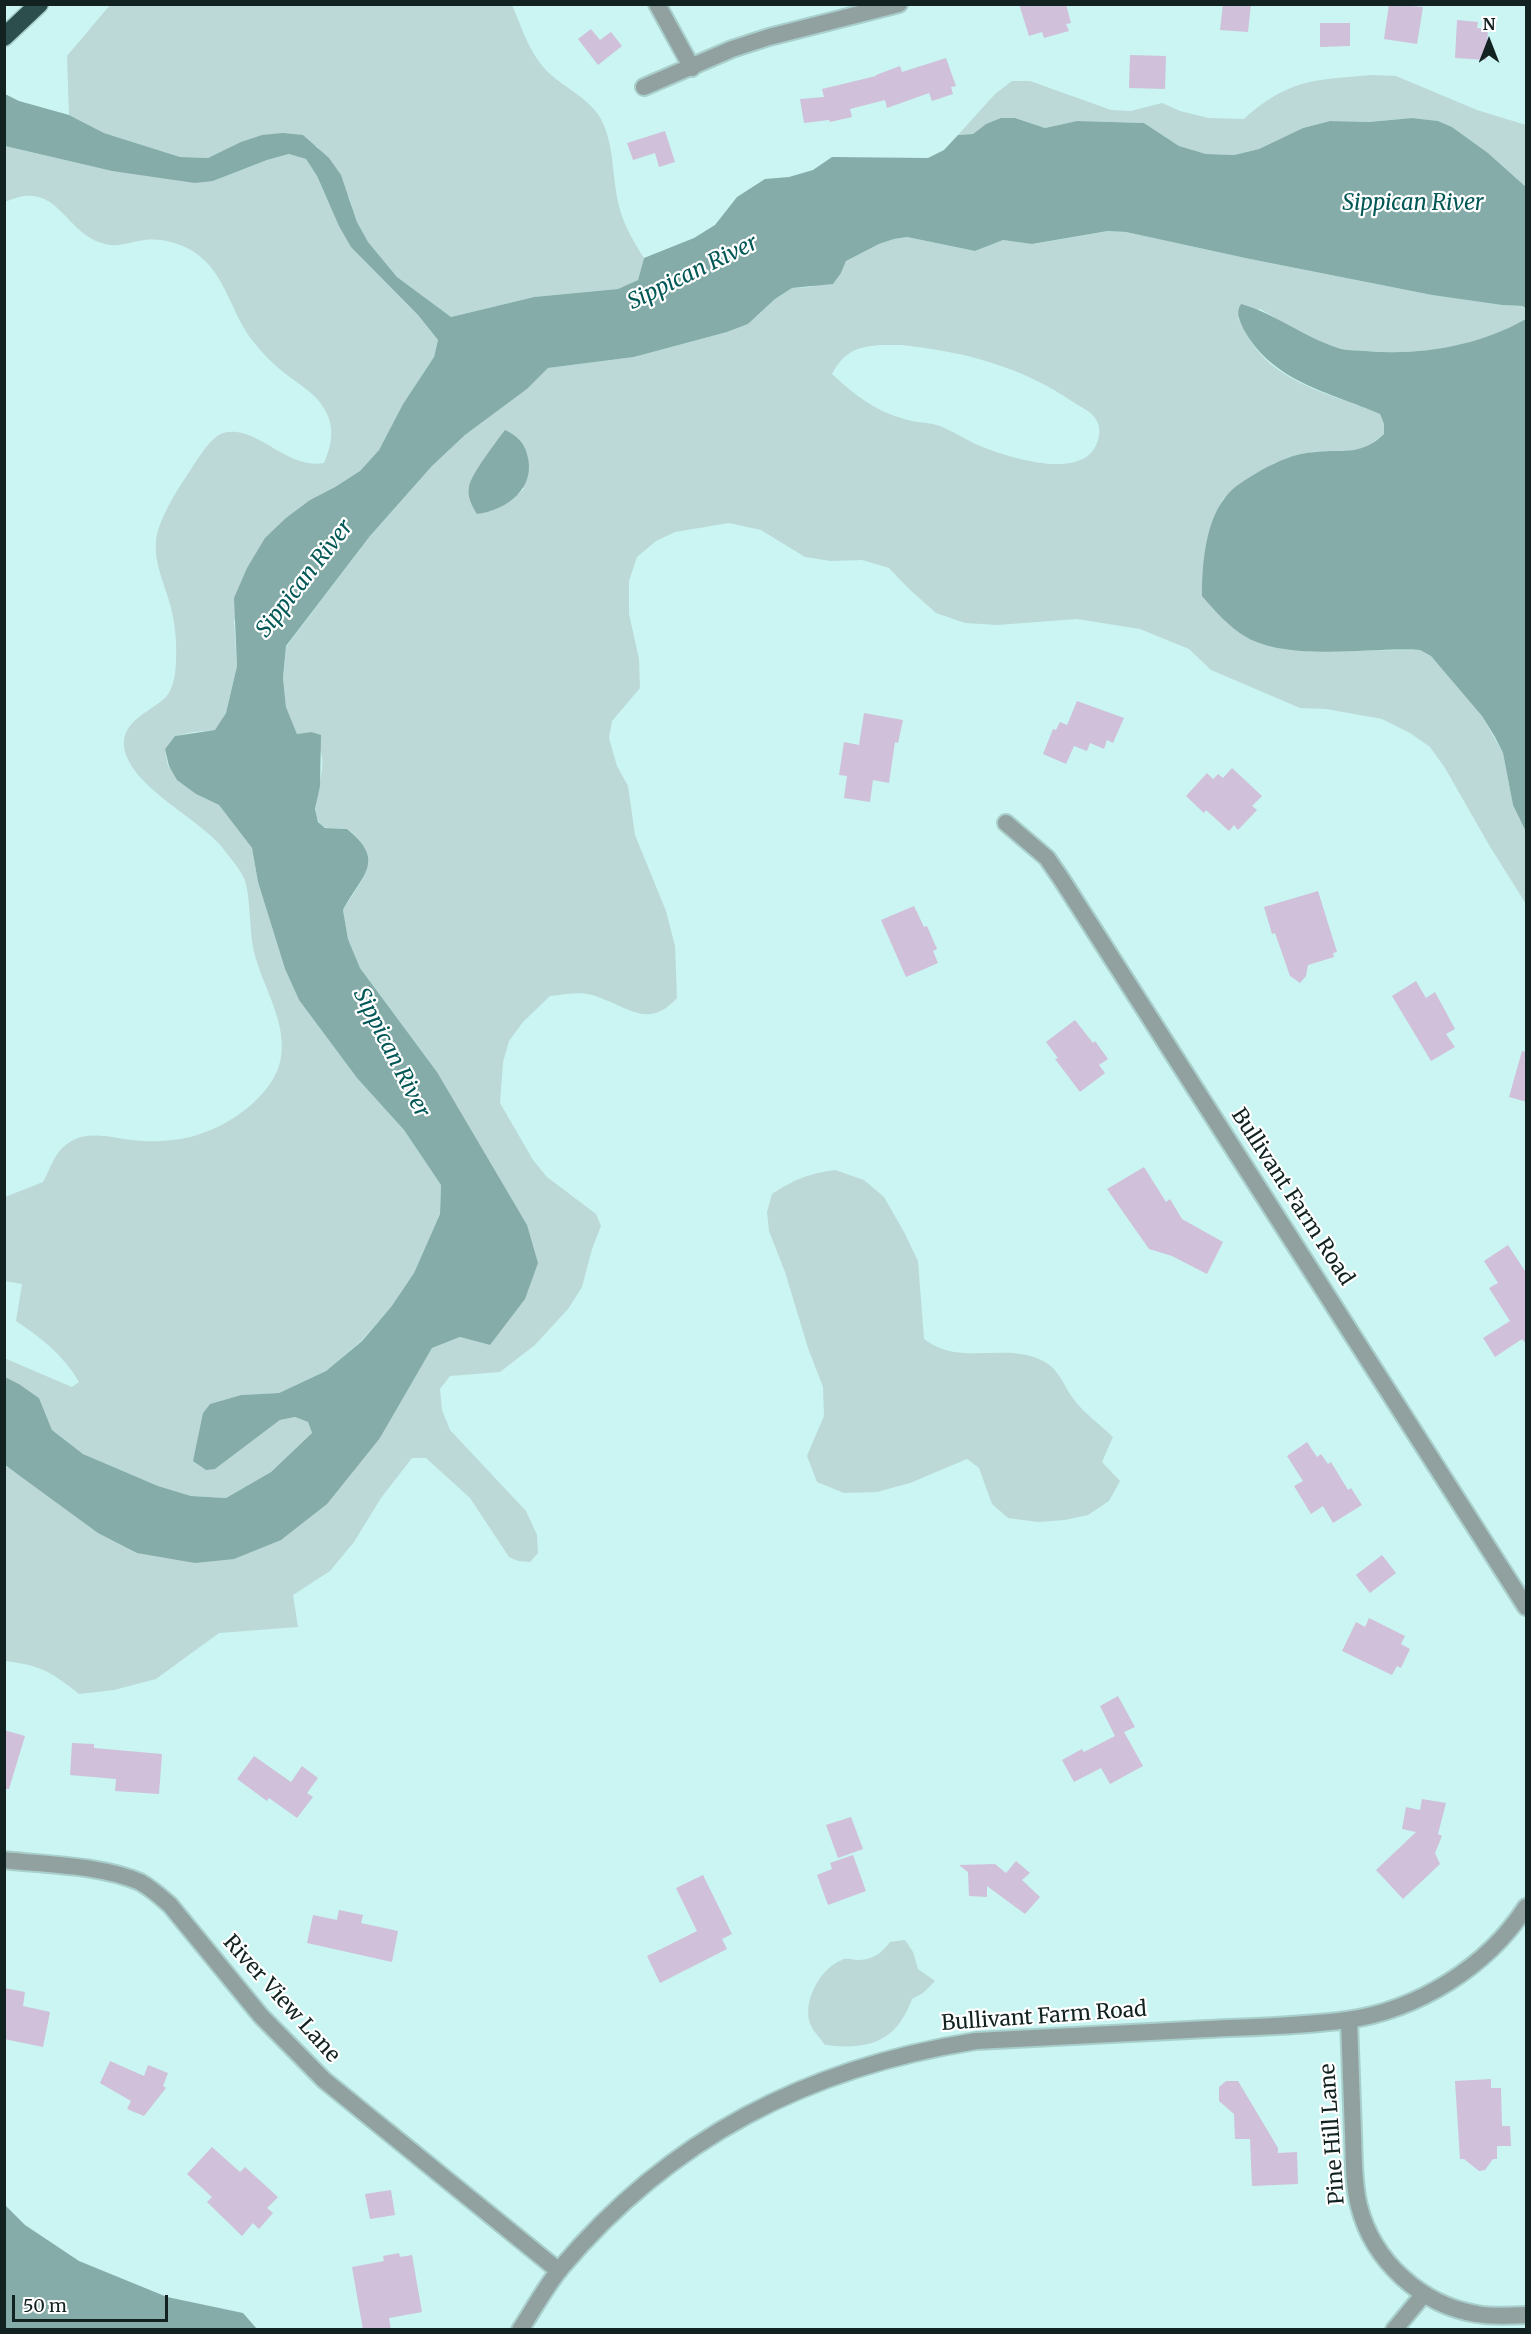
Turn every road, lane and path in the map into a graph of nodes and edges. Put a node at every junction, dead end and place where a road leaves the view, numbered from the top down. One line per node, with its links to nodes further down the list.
1 (39, 4): 4 (highway)
2 (657, 4): 5 (street)
3 (899, 4): 5 (street)
4 (4, 37)
5 (692, 68): 6 (street)
6 (644, 87)
7 (1006, 823): 8 (street, Bullivant Farm Road)
8 (1527, 1607)
9 (4, 1860): 12 (street, River View Lane)
10 (1527, 1907): 11 (street, Bullivant Farm Road)
11 (1348, 2020): 12 (street, Bullivant Farm Road); 13 (street, Pine Hill Lane)
12 (559, 2271): 15 (street, Bullivant Farm Road)
13 (1424, 2294): 14 (street, Pine Hill Lane); 16 (street)
14 (1527, 2315)
15 (520, 2330)
16 (1394, 2330)

